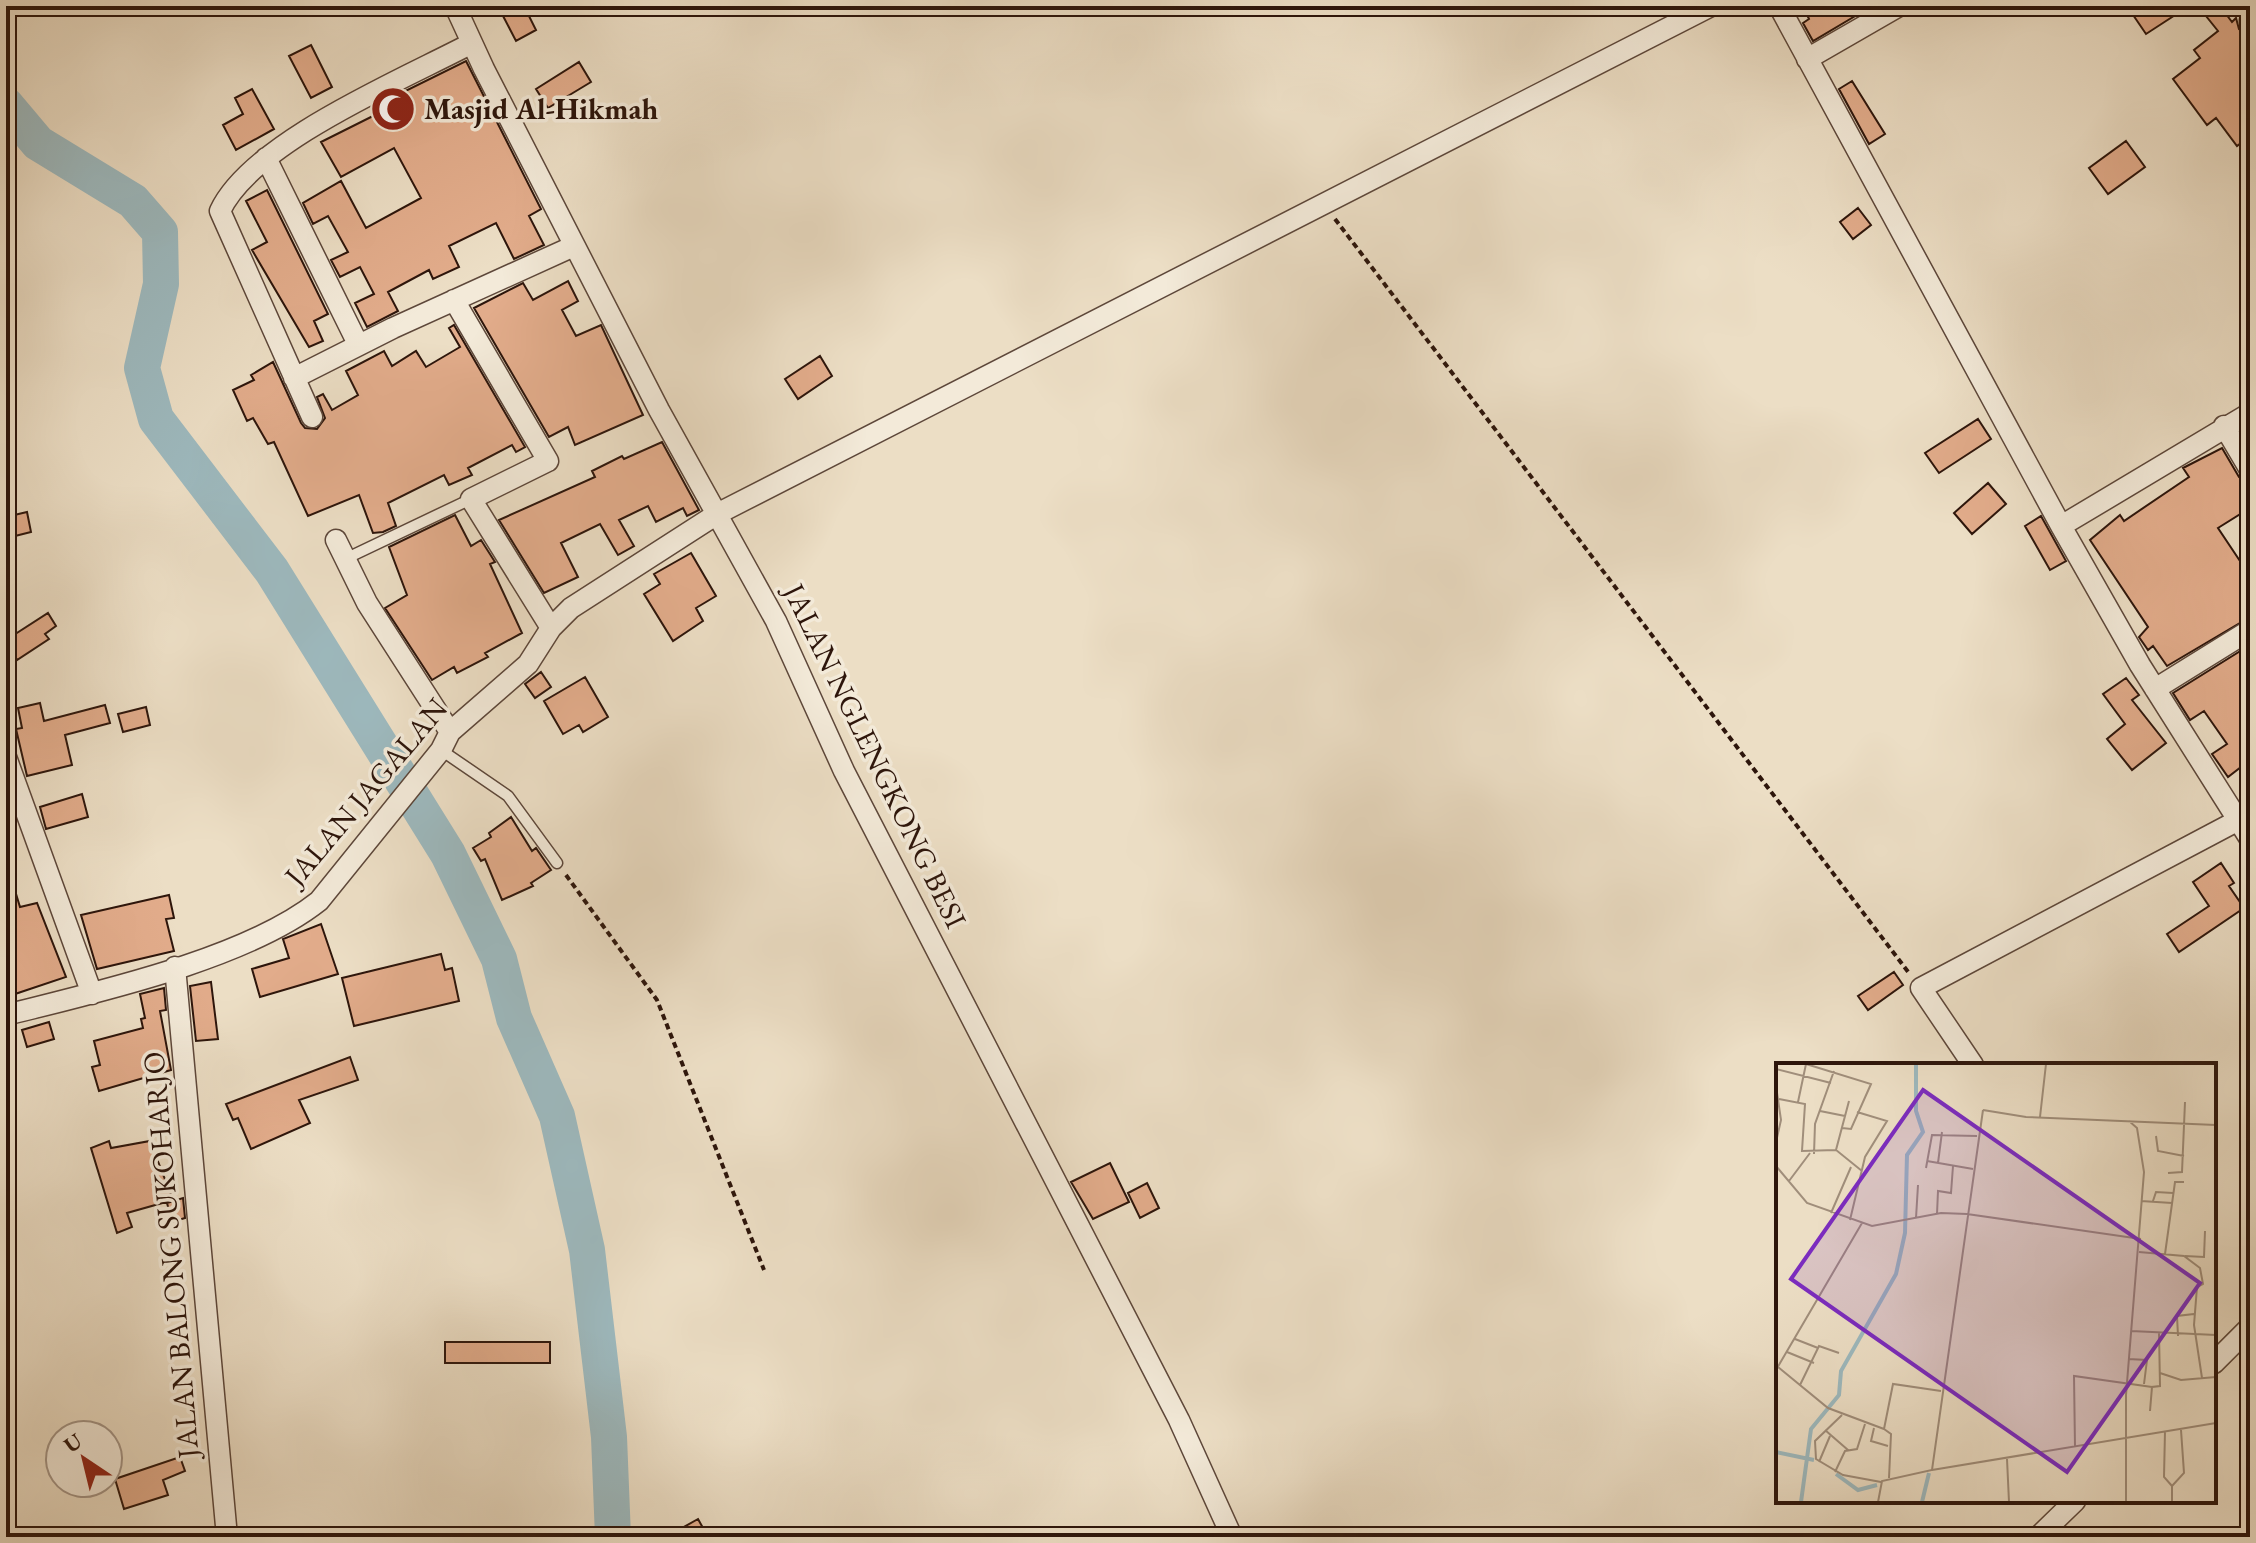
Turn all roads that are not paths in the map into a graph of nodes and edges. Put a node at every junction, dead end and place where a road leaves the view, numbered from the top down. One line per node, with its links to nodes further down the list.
1 (455, 6): 5 (street, JALAN NGLENGKONG BESI)
2 (1711, 6): 17 (street, JALAN JAGALAN)
3 (1779, 6): 6 (street)
4 (1899, 6): 6 (street)
5 (472, 43): 7 (street); 8 (street, JALAN NGLENGKONG BESI)
6 (1807, 59): 18 (street)
7 (266, 158): 10 (street); 11 (street)
8 (574, 246): 9 (street); 17 (street, JALAN NGLENGKONG BESI)
9 (454, 300): 10 (street); 16 (street)
10 (358, 344): 11 (street)
11 (294, 378): 13 (street)
12 (2250, 413): 14 (street)
13 (312, 417)
14 (2224, 426): 15 (street); 18 (street)
15 (2250, 470)
16 (471, 499): 19 (lane); 20 (street)
17 (717, 514): 20 (street, JALAN JAGALAN); 37 (street, JALAN NGLENGKONG BESI)
18 (2061, 526): 22 (street)
19 (341, 549): 23 (street)
20 (551, 628): 23 (street, JALAN JAGALAN)
21 (2250, 630): 22 (street)
22 (2155, 689): 26 (street)
23 (450, 732): 24 (street, JALAN JAGALAN)
24 (441, 750): 28 (lane); 29 (street, JALAN JAGALAN)
25 (6, 757): 30 (street)
26 (2245, 817): 27 (street); 32 (street)
27 (2250, 839)
28 (557, 863)
29 (175, 967): 30 (street, JALAN JAGALAN); 36 (street, JALAN BALONG SUKOHARJO)
30 (92, 994): 31 (street, JALAN JAGALAN)
31 (6, 1015)
32 (1972, 1063)
33 (2250, 1327): 34 (street)
34 (2216, 1361)
35 (2073, 1503): 38 (street)
36 (227, 1537)
37 (1232, 1537)
38 (2038, 1537)

